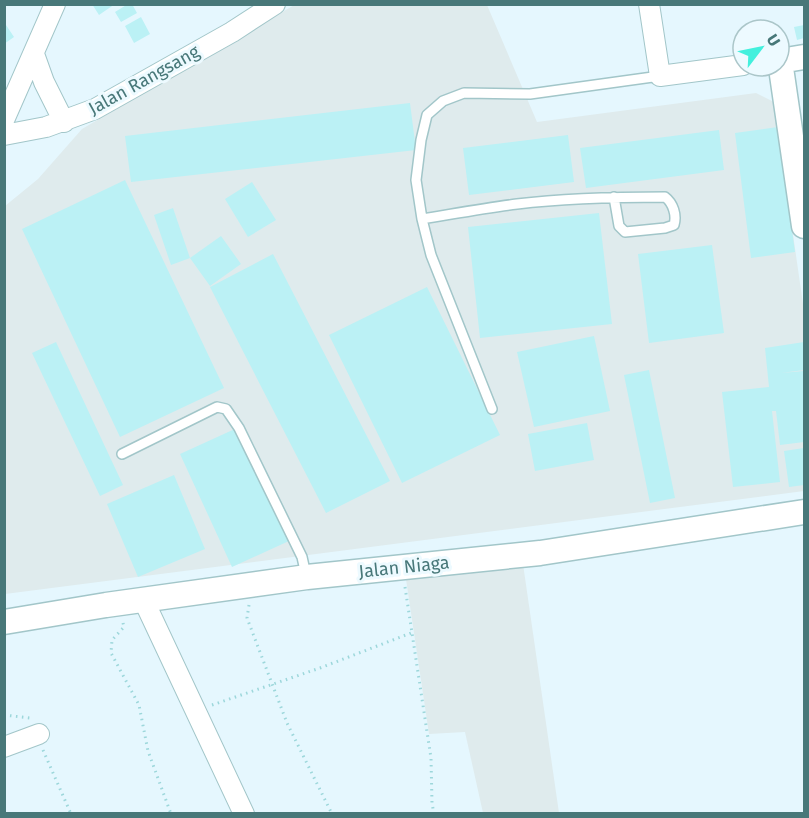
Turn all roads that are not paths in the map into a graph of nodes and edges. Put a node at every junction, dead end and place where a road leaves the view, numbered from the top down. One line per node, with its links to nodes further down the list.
1 (56, 4): 4 (street)
2 (275, 4): 9 (street, Jalan Rangsang)
3 (649, 4): 6 (street)
4 (34, 54): 8 (street); 9 (street)
5 (731, 67): 6 (street)
6 (660, 76): 12 (lane)
7 (782, 78): 13 (street)
8 (4, 120)
9 (64, 122): 10 (street, Jalan Rangsang)
10 (4, 135)
11 (614, 197): 11 (lane); 12 (lane)
12 (422, 219): 14 (lane)
13 (804, 226)
14 (492, 409)
15 (122, 454): 17 (lane)
16 (804, 512): 17 (street, Jalan Niaga)
17 (307, 578): 18 (street, Jalan Niaga)
18 (144, 601): 19 (street, Jalan Niaga); 22 (street)
19 (4, 622)
20 (39, 734): 21 (street)
21 (4, 747)
22 (244, 813)

